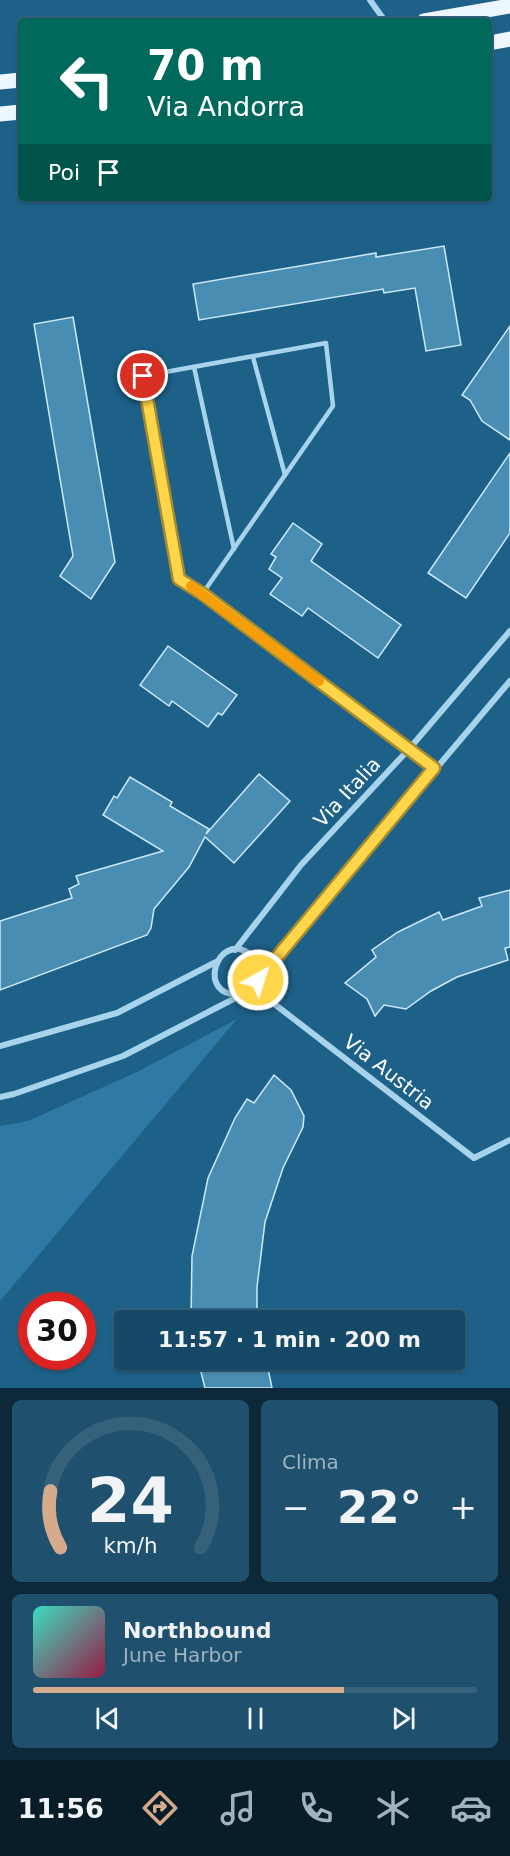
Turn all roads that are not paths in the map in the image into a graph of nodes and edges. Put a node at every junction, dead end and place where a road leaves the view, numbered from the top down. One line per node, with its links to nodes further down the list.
1 (370, 0): 3 (street)
2 (510, 6): 4 (main road)
3 (383, 18)
4 (441, 18)
5 (510, 39): 6 (main road)
6 (492, 42)
7 (18, 80): 8 (main road)
8 (0, 82)
9 (18, 111): 10 (main road)
10 (0, 114)
11 (253, 357): 12 (lane); 14 (lane); 14 (lane)
12 (194, 367): 13 (lane); 15 (lane)
13 (143, 376): 16 (street)
14 (285, 475): 15 (lane)
15 (234, 549): 16 (lane)
16 (203, 594): 19 (street)
17 (510, 632): 19 (street, Via Italia)
18 (510, 681): 20 (street)
19 (409, 749): 20 (street); 21 (street, Via Italia)
20 (434, 768): 23 (street)
21 (235, 950): 22 (street); 23 (street)
22 (217, 962): 25 (street); 26 (street)
23 (259, 972): 24 (street)
24 (254, 986): 25 (street); 28 (street, Via Austria)
25 (242, 994): 27 (street)
26 (0, 1046)
27 (0, 1097)
28 (510, 1140)

